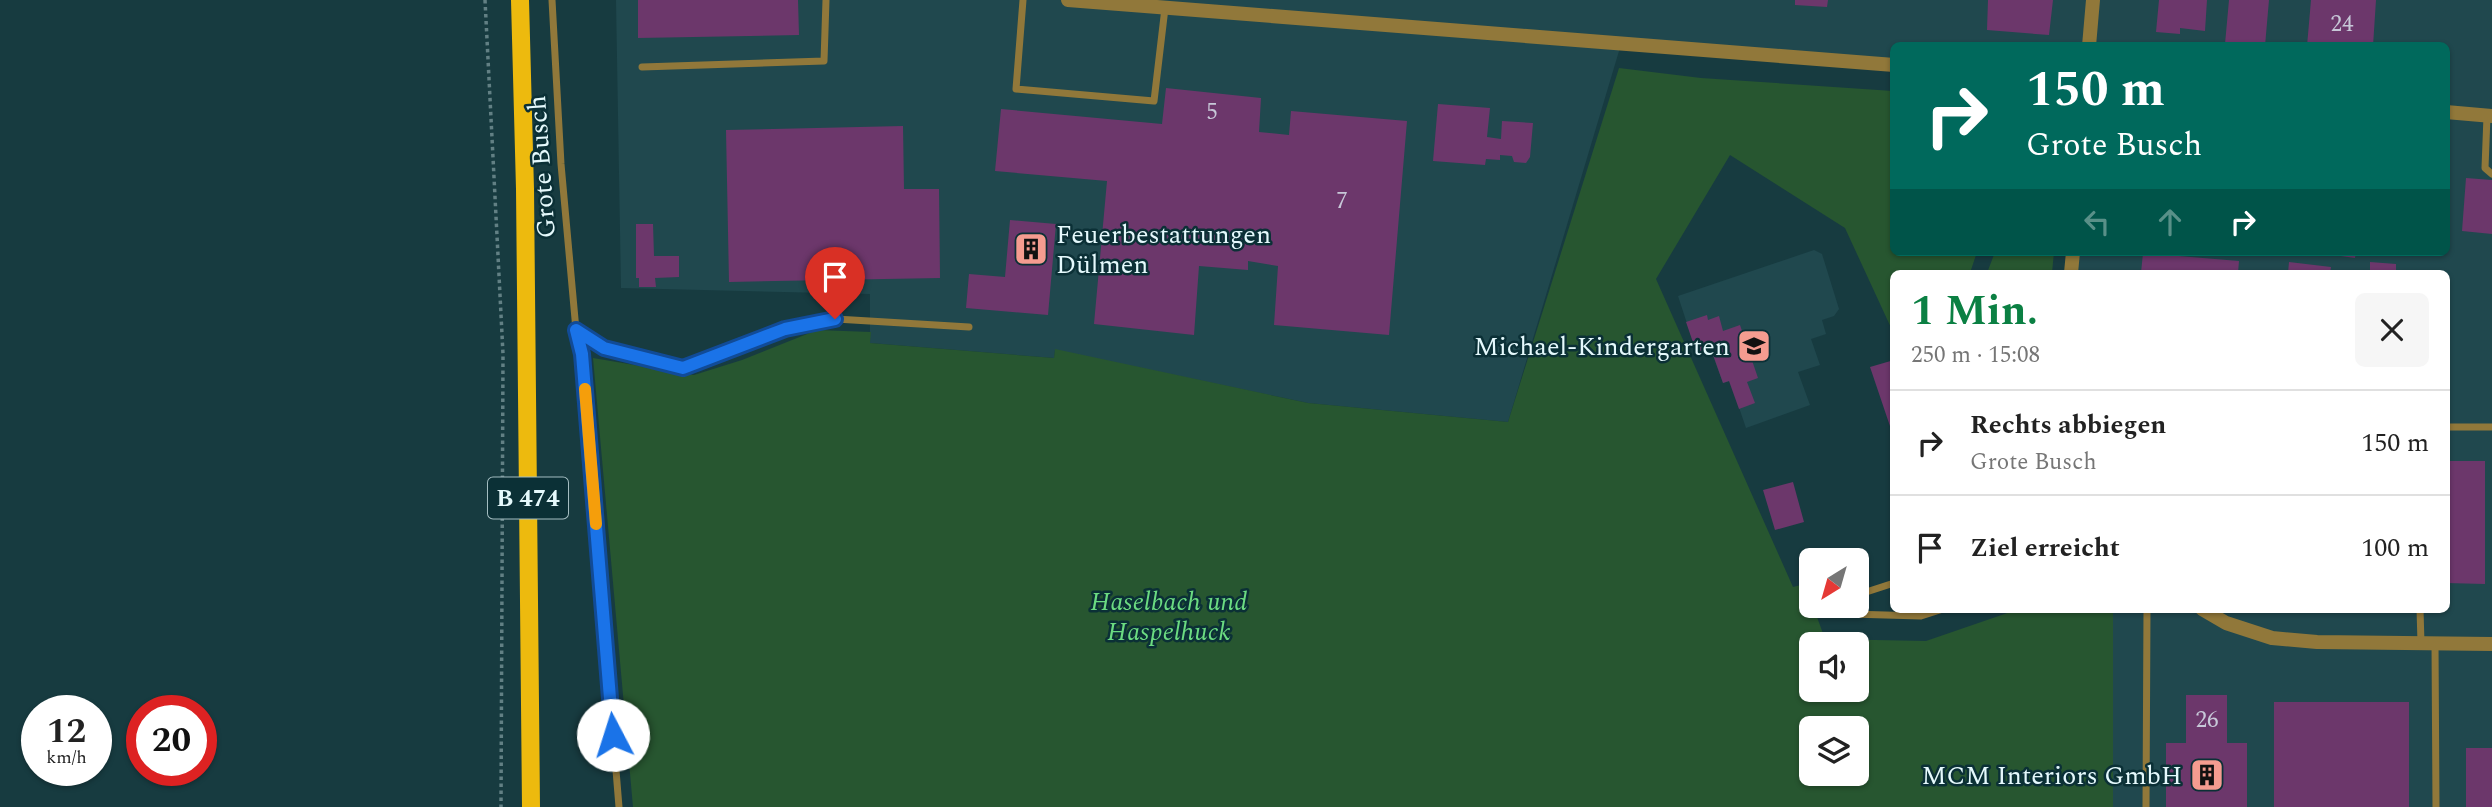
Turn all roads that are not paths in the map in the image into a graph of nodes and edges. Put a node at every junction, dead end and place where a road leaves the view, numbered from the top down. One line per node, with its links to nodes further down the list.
1 (520, 0): 28 (main road, B 474)
2 (552, 0): 16 (lane, Grote Busch)
3 (826, 0): 11 (lane)
4 (1023, 0): 8 (lane)
5 (1068, 0): 7 (street)
6 (2093, 0): 9 (street)
7 (1096, 1): 8 (street)
8 (1165, 7): 10 (street)
9 (2089, 42)
10 (1890, 65)
11 (642, 67)
12 (2450, 113): 13 (street)
13 (2489, 116): 14 (lane)
14 (2492, 174)
15 (969, 327): 16 (lane)
16 (576, 330): 29 (lane, Grote Busch)
17 (2450, 426): 18 (lane)
18 (2492, 427)
19 (1890, 584): 20 (lane)
20 (1869, 591)
21 (1930, 613): 25 (lane)
22 (2147, 613): 30 (lane)
23 (2209, 613): 26 (street)
24 (2421, 613): 26 (lane)
25 (1869, 614)
26 (2428, 643): 27 (street); 31 (lane)
27 (2492, 644)
28 (531, 807)
29 (619, 807)
30 (2146, 807)
31 (2435, 807)

